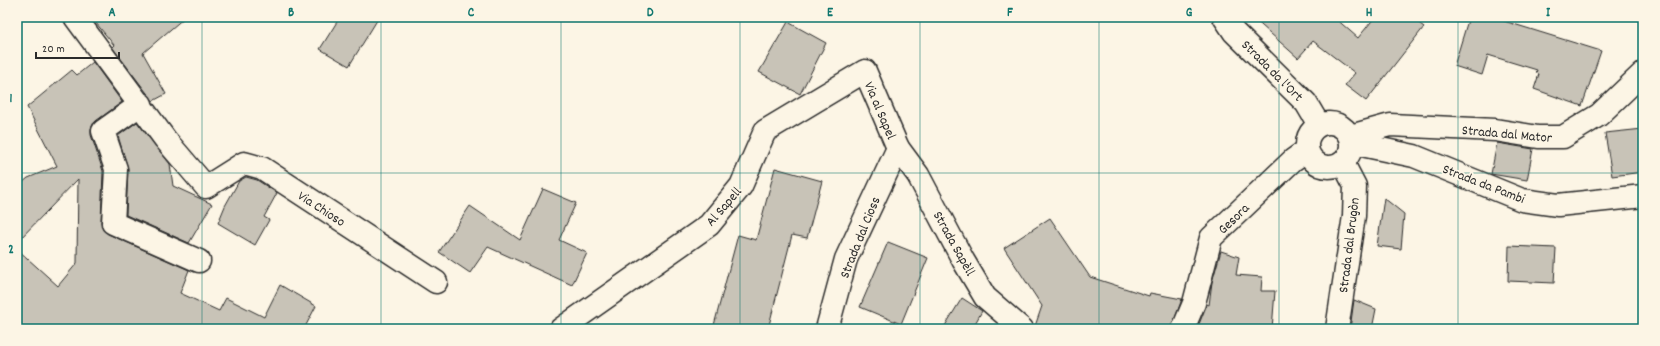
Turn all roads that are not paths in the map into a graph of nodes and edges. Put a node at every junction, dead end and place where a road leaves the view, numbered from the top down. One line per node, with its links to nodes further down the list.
1 (75, 17): 5 (street)
2 (1224, 17): 6 (street, Strada da l'Ort)
3 (865, 72): 8 (street, Via al Sapel); 14 (street, Al Sapell)
4 (1643, 73): 7 (street, Strada dal Mator)
5 (141, 104): 12 (street); 13 (street, Via Chioso)
6 (1319, 125): 7 (street); 9 (street)
7 (1351, 139): 10 (street); 11 (street, Strada da Pambi)
8 (898, 148): 15 (street, Strada dal Cioss); 16 (street, Strada Sapèll)
9 (1307, 150): 10 (street); 17 (street, Gesora)
10 (1343, 163): 18 (street, Strada dal Brugòn)
11 (1643, 196)
12 (199, 261)
13 (436, 282)
14 (561, 329)
15 (827, 329)
16 (1022, 329)
17 (1183, 329)
18 (1337, 329)

